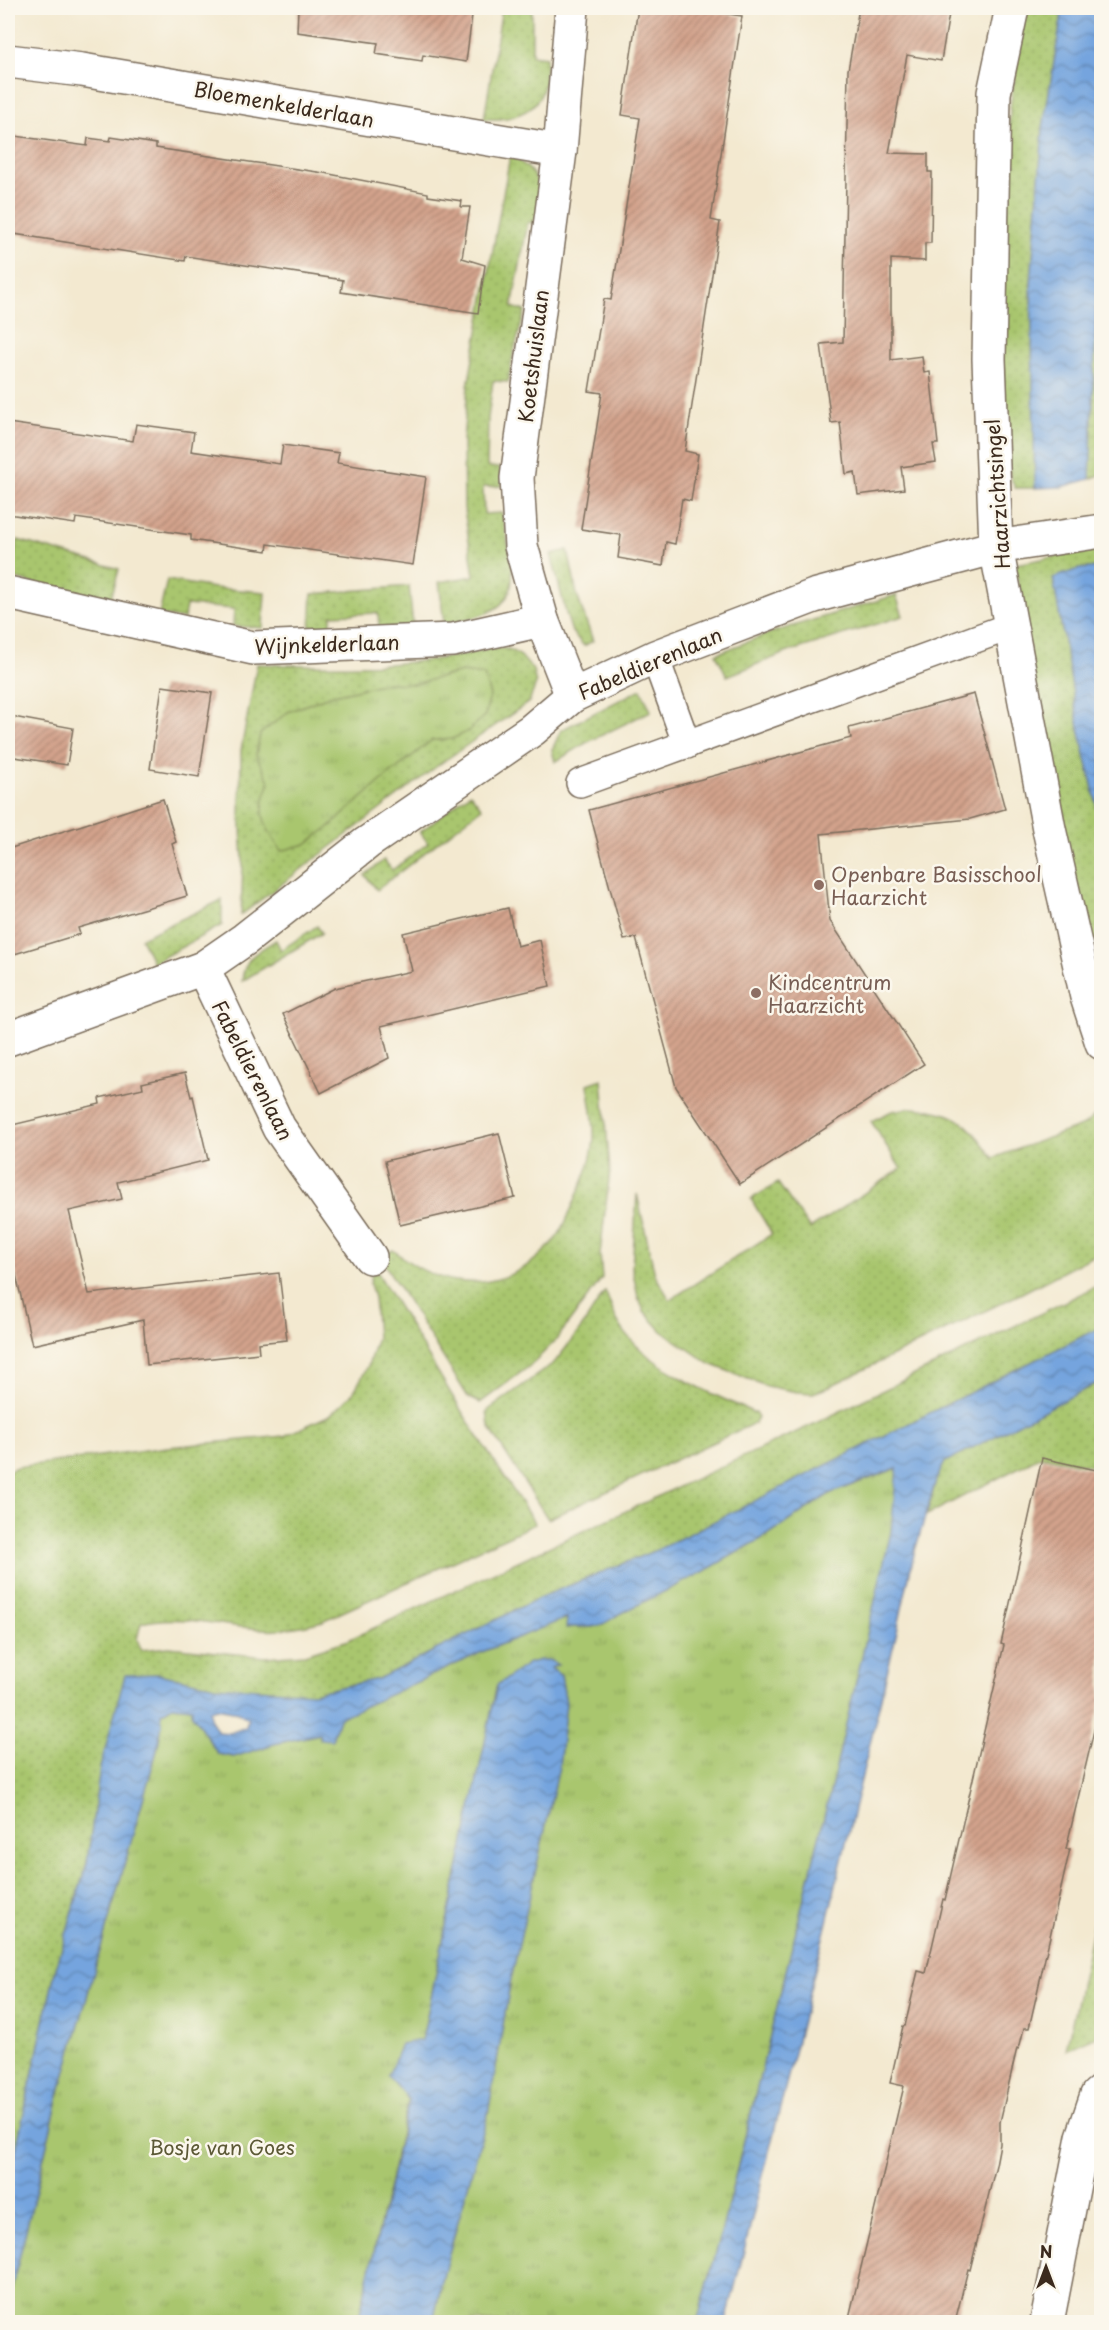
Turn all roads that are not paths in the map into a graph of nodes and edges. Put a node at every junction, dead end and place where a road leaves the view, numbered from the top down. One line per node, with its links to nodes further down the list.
1 (572, 8): 4 (street, Koetshuislaan)
2 (1012, 8): 6 (street, Haarzichtsingel)
3 (8, 61): 4 (street, Bloemenkelderlaan)
4 (560, 151): 8 (street, Koetshuislaan)
5 (1101, 531): 6 (street, Fabeldierenlaan)
6 (996, 547): 9 (street, Haarzichtsingel); 10 (street, Fabeldierenlaan)
7 (8, 593): 8 (street, Wijnkelderlaan)
8 (542, 620): 11 (street, Koetshuislaan)
9 (1011, 626): 12 (lane); 16 (street, Haarzichtsingel)
10 (655, 657): 11 (street, Fabeldierenlaan); 12 (lane)
11 (572, 696): 14 (street, Fabeldierenlaan)
12 (687, 745): 13 (lane)
13 (580, 783)
14 (203, 968): 15 (street, Fabeldierenlaan); 17 (street, Fabeldierenlaan)
15 (8, 1039)
16 (1101, 1043)
17 (370, 1257)
18 (1101, 2091): 19 (street)
19 (1047, 2322)

